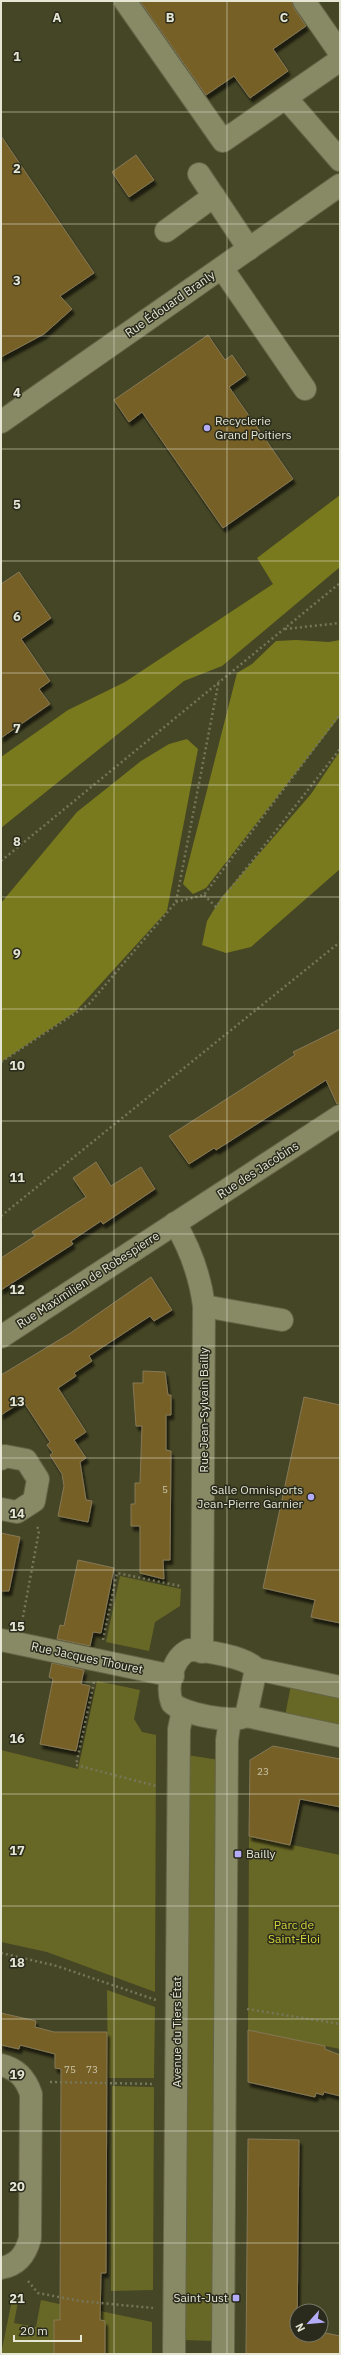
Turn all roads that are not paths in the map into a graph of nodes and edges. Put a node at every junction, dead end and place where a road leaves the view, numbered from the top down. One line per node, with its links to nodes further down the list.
1 (125, 1): 5 (street)
2 (304, 1): 3 (street)
3 (340, 52)
4 (340, 60): 5 (street)
5 (286, 98): 6 (street)
6 (340, 160)
7 (199, 174): 9 (street)
8 (340, 185): 11 (street, Rue Édouard Branly)
9 (214, 196): 10 (street); 11 (street)
10 (166, 231)
11 (249, 249): 12 (street, Rue Édouard Branly)
12 (222, 268): 13 (street); 14 (street, Rue Édouard Branly)
13 (305, 389)
14 (1, 422)
15 (340, 1116): 16 (street, Rue des Jacobins)
16 (175, 1223): 17 (street, Rue Jean-Sylvain Bailly); 19 (street, Rue Maximilien de Robespierre)
17 (204, 1306): 18 (street); 23 (street, Rue Jean-Sylvain Bailly)
18 (282, 1320)
19 (1, 1337)
20 (1, 1459): 21 (street)
21 (1, 1509)
22 (10, 1642): 25 (street, Rue Jacques Thouret)
23 (202, 1652): 24 (street); 25 (street)
24 (256, 1669): 26 (street); 28 (street)
25 (173, 1676): 27 (street)
26 (340, 1687)
27 (183, 1710): 28 (street); 32 (street, Avenue du Tiers État)
28 (238, 1718): 29 (street); 33 (street)
29 (340, 1736)
30 (1, 2065): 31 (street)
31 (7, 2266)
32 (174, 2354)
33 (223, 2354)

